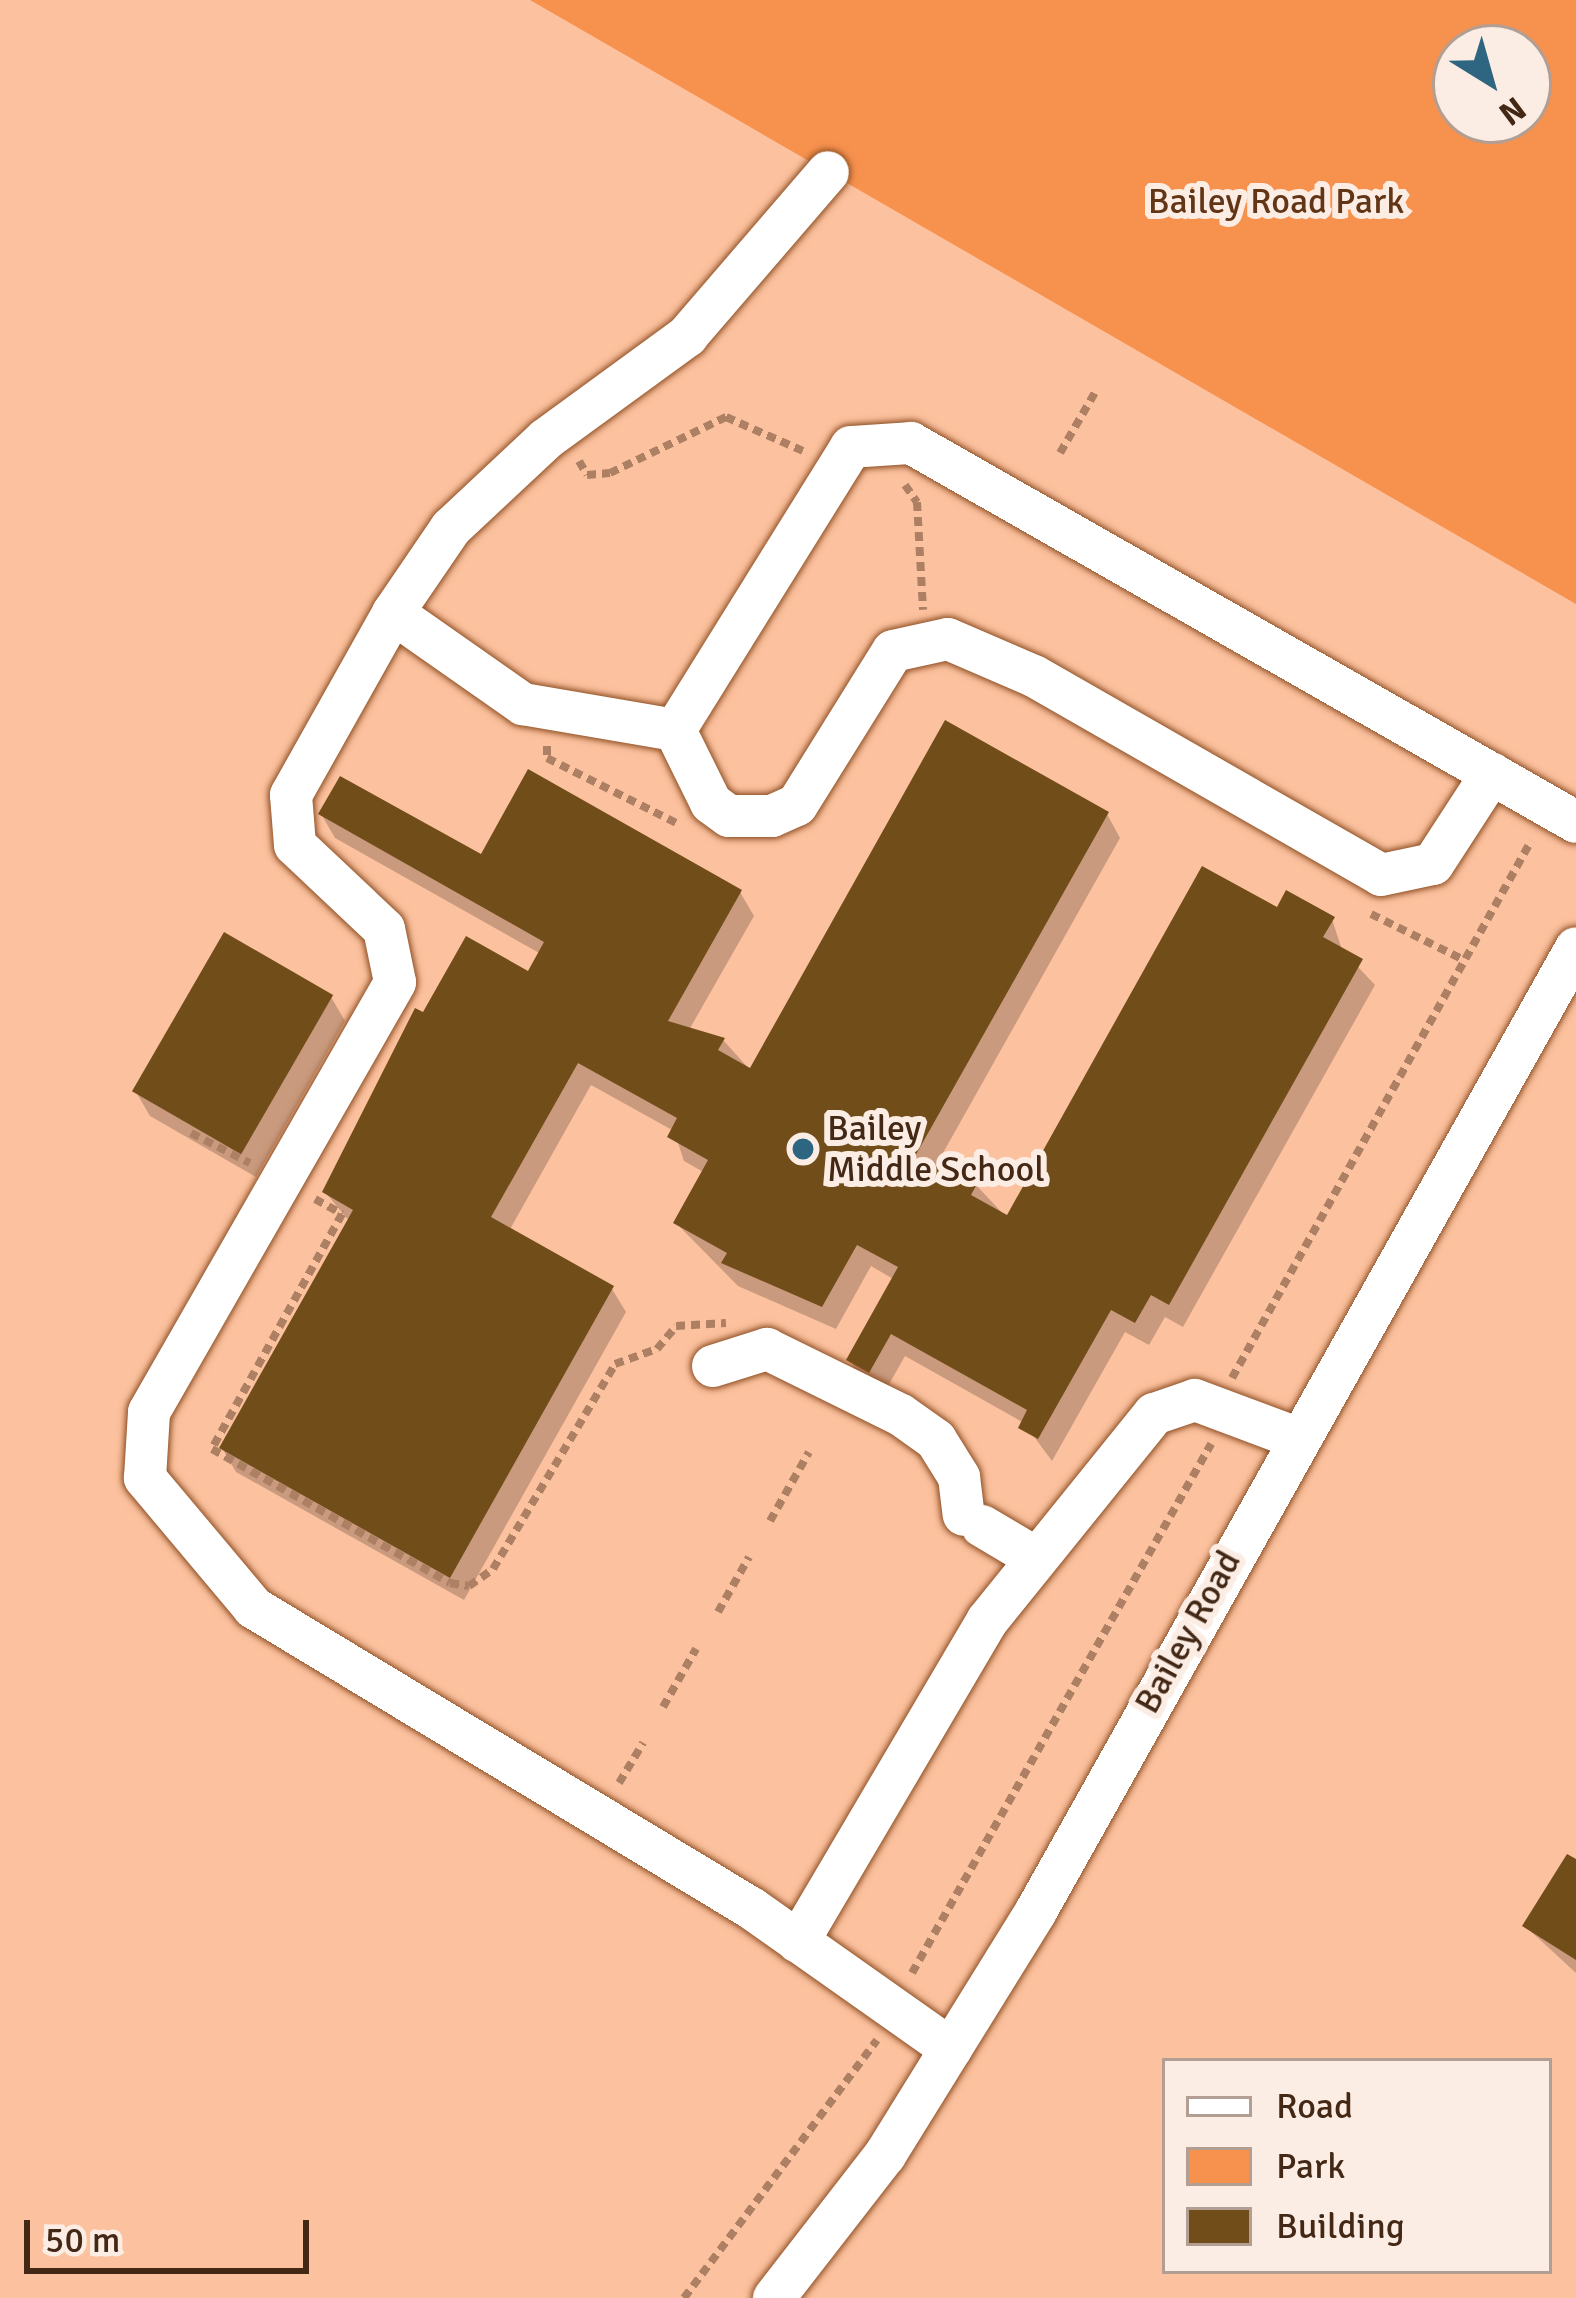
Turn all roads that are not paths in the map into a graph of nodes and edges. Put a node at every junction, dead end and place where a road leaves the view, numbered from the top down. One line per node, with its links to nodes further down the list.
1 (828, 172): 2 (street)
2 (393, 613): 3 (street); 10 (street)
3 (675, 730): 4 (street); 4 (street)
4 (1492, 773): 5 (street)
5 (1576, 823)
6 (1576, 948): 8 (street, Bailey Road)
7 (713, 1366): 9 (street)
8 (1294, 1437): 9 (street); 11 (street, Bailey Road)
9 (1036, 1558): 10 (street)
10 (798, 1942): 11 (street)
11 (951, 2050): 12 (street, Bailey Road)
12 (773, 2298)

